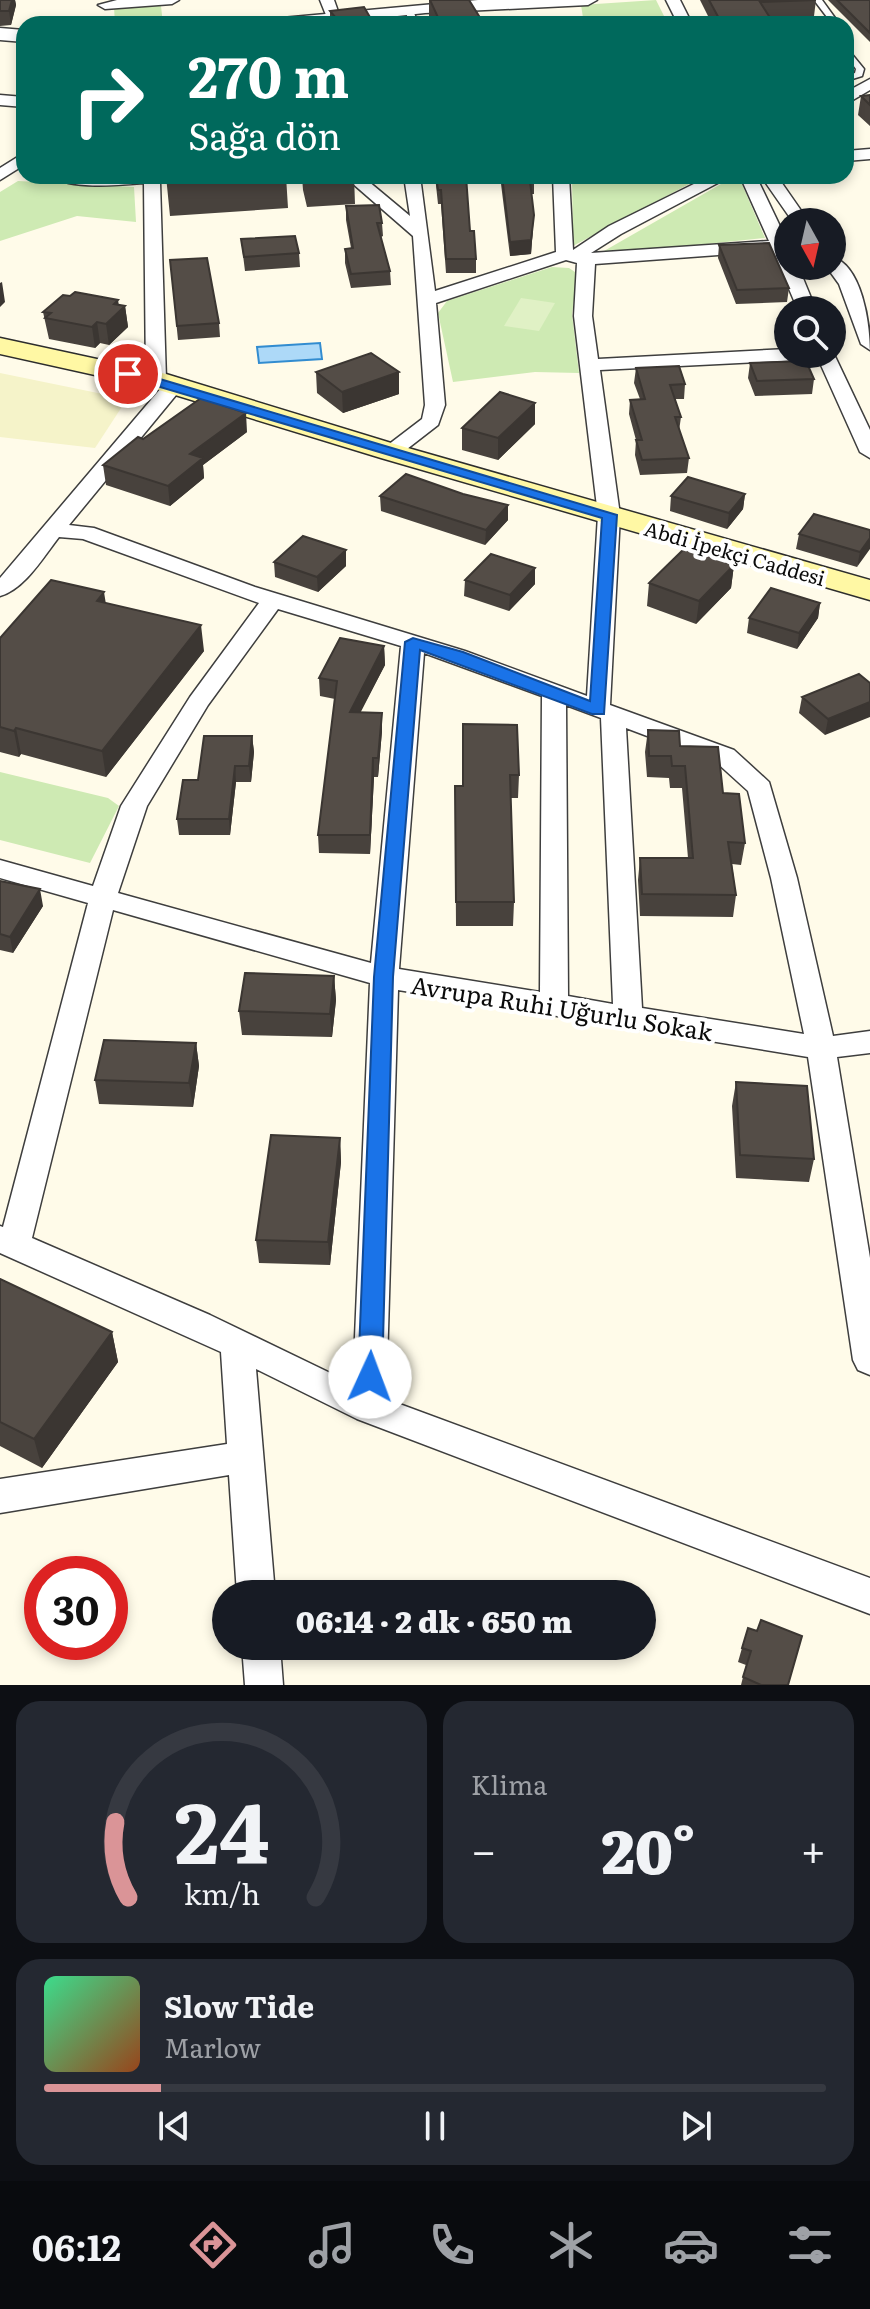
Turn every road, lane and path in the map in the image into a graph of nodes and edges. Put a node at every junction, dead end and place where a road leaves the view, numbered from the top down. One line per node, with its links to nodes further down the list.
1 (579, 0): 5 (street)
2 (105, 2): 3 (street)
3 (173, 4)
4 (330, 8): 5 (street); 6 (street)
5 (418, 11)
6 (300, 16)
7 (854, 60): 8 (lane)
8 (854, 76)
9 (152, 184): 27 (street)
10 (362, 184): 18 (street)
11 (413, 184): 18 (street)
12 (562, 184): 20 (street)
13 (707, 184): 20 (street)
14 (752, 184): 17 (street)
15 (775, 184): 16 (street)
16 (791, 208)
17 (774, 230)
18 (421, 234): 22 (street)
19 (774, 245): 20 (street)
20 (575, 257): 22 (street); 26 (street)
21 (846, 280): 24 (street)
22 (426, 300): 28 (street)
23 (0, 346): 27 (main road, Abdi İpekçi Caddesi)
24 (850, 350): 29 (street)
25 (774, 355): 26 (street)
26 (590, 365): 30 (street)
27 (165, 382): 28 (main road, Abdi İpekçi Caddesi); 31 (street)
28 (391, 452): 30 (main road, Abdi İpekçi Caddesi)
29 (870, 452)
30 (609, 515): 33 (main road, Abdi İpekçi Caddesi); 37 (street)
31 (51, 530): 32 (street); 34 (street)
32 (0, 589)
33 (870, 590)
34 (273, 600): 35 (street); 39 (street)
35 (413, 642): 36 (street); 40 (street)
36 (554, 694): 37 (street); 41 (street)
37 (606, 713): 42 (street); 44 (street)
38 (0, 869): 39 (street, Avrupa Ruhi Uğurlu Sokak)
39 (103, 896): 40 (street, Avrupa Ruhi Uğurlu Sokak); 45 (street)
40 (384, 977): 41 (street, Avrupa Ruhi Uğurlu Sokak); 49 (street)
41 (554, 1007): 42 (street, Avrupa Ruhi Uğurlu Sokak)
42 (628, 1018): 44 (street, Avrupa Ruhi Uğurlu Sokak)
43 (870, 1042): 44 (street, Avrupa Ruhi Uğurlu Sokak)
44 (821, 1048): 46 (street)
45 (7, 1242): 47 (street)
46 (862, 1266): 48 (street)
47 (237, 1344): 49 (street); 50 (street)
48 (870, 1360)
49 (369, 1408): 53 (street)
50 (244, 1457): 51 (street); 52 (street)
51 (0, 1496)
52 (255, 1580)
53 (870, 1596)
54 (262, 1660): 55 (street)
55 (264, 1685)

